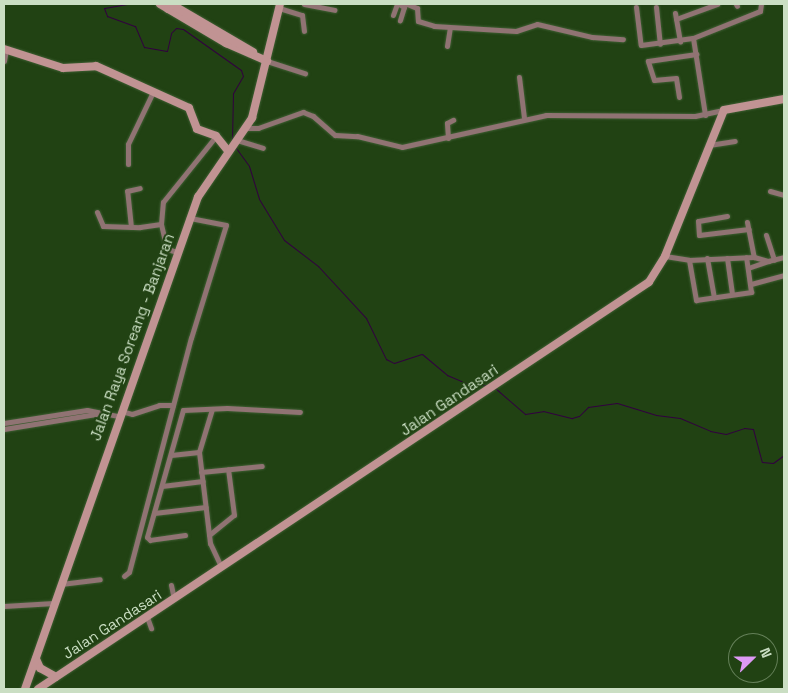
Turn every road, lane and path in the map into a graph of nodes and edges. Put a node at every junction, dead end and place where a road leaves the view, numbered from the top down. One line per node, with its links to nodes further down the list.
1 (160, 4): 7 (street)
2 (304, 4): 11 (street)
3 (398, 4): 13 (street); 15 (street)
4 (408, 4): 16 (street)
5 (718, 4): 14 (street)
6 (761, 4): 18 (street)
7 (169, 6): 26 (street)
8 (280, 6): 17 (street); 26 (street, Jalan Raya Soreang - Banjaran)
9 (636, 7): 21 (street)
10 (656, 7): 21 (street)
11 (334, 10)
12 (675, 13): 14 (street)
13 (393, 15)
14 (676, 19): 20 (street)
15 (400, 20)
16 (450, 28): 19 (street); 22 (street)
17 (304, 31)
18 (693, 38): 20 (street); 24 (street)
19 (623, 39)
20 (680, 42): 21 (street)
21 (660, 44)
22 (447, 46)
23 (5, 49): 25 (street); 29 (street)
24 (696, 54): 30 (street); 33 (street)
25 (4, 61)
26 (267, 61): 27 (street); 36 (street, Jalan Raya Soreang - Banjaran)
27 (305, 73)
28 (519, 77): 34 (street)
29 (152, 94): 37 (street); 43 (street)
30 (680, 97)
31 (784, 99): 32 (street)
32 (724, 110): 33 (street); 41 (street, Jalan Gandasari)
33 (705, 115): 34 (street)
34 (524, 118): 38 (street)
35 (453, 120): 38 (street)
36 (247, 128): 38 (street); 40 (street, Jalan Raya Soreang - Banjaran)
37 (216, 136): 40 (street); 51 (street)
38 (448, 138)
39 (735, 141): 41 (street)
40 (233, 145): 42 (street); 49 (street, Jalan Raya Soreang - Banjaran)
41 (709, 145): 56 (street, Jalan Gandasari)
42 (262, 148)
43 (128, 164)
44 (140, 188): 52 (street)
45 (770, 191): 46 (street)
46 (784, 195)
47 (97, 212): 52 (street)
48 (727, 216): 53 (street)
49 (189, 218): 55 (street, Jalan Raya Soreang - Banjaran); 69 (street)
50 (747, 222): 53 (street)
51 (161, 224): 52 (street); 55 (street)
52 (131, 227)
53 (748, 229): 57 (street)
54 (766, 234): 63 (street)
55 (176, 252): 72 (street, Jalan Raya Soreang - Banjaran)
56 (665, 256): 62 (street); 87 (street, Jalan Gandasari)
57 (754, 257): 61 (street); 63 (street)
58 (784, 257): 63 (street)
59 (707, 258): 60 (street); 62 (street); 68 (street)
60 (727, 258): 61 (street); 67 (street)
61 (746, 258): 64 (street)
62 (689, 260): 68 (street)
63 (771, 260): 64 (street)
64 (748, 268): 66 (street)
65 (784, 275): 66 (street)
66 (751, 284): 67 (street)
67 (732, 294): 68 (street)
68 (714, 297)
69 (173, 405): 72 (street); 88 (street)
70 (212, 408): 71 (street); 76 (street); 77 (street)
71 (300, 412)
72 (119, 414): 73 (street); 90 (street, Jalan Raya Soreang - Banjaran)
73 (41, 420): 74 (street); 75 (street)
74 (4, 423)
75 (4, 429)
76 (199, 452): 77 (street); 80 (street)
77 (171, 455): 82 (street)
78 (262, 466): 79 (street)
79 (228, 469): 80 (street); 85 (street)
80 (202, 472): 81 (street)
81 (202, 481): 82 (street); 83 (street)
82 (162, 486): 84 (street)
83 (206, 507): 84 (street); 85 (street)
84 (154, 513): 86 (street)
85 (209, 534): 87 (street)
86 (185, 535)
87 (221, 567): 92 (street, Jalan Gandasari)
88 (124, 576)
89 (100, 579): 90 (street)
90 (60, 584): 93 (street, Jalan Raya Soreang - Banjaran)
91 (171, 585): 92 (street)
92 (174, 599): 95 (street, Jalan Gandasari)
93 (54, 603): 94 (street); 97 (street, Jalan Raya Soreang - Banjaran)
94 (4, 606)
95 (148, 617): 96 (street); 98 (street, Jalan Gandasari)
96 (150, 628)
97 (36, 659): 98 (street, Jalan Gandasari); 99 (street, Jalan Raya Soreang - Banjaran)
98 (56, 677): 100 (street, Jalan Gandasari)
99 (25, 689)
100 (38, 689)

